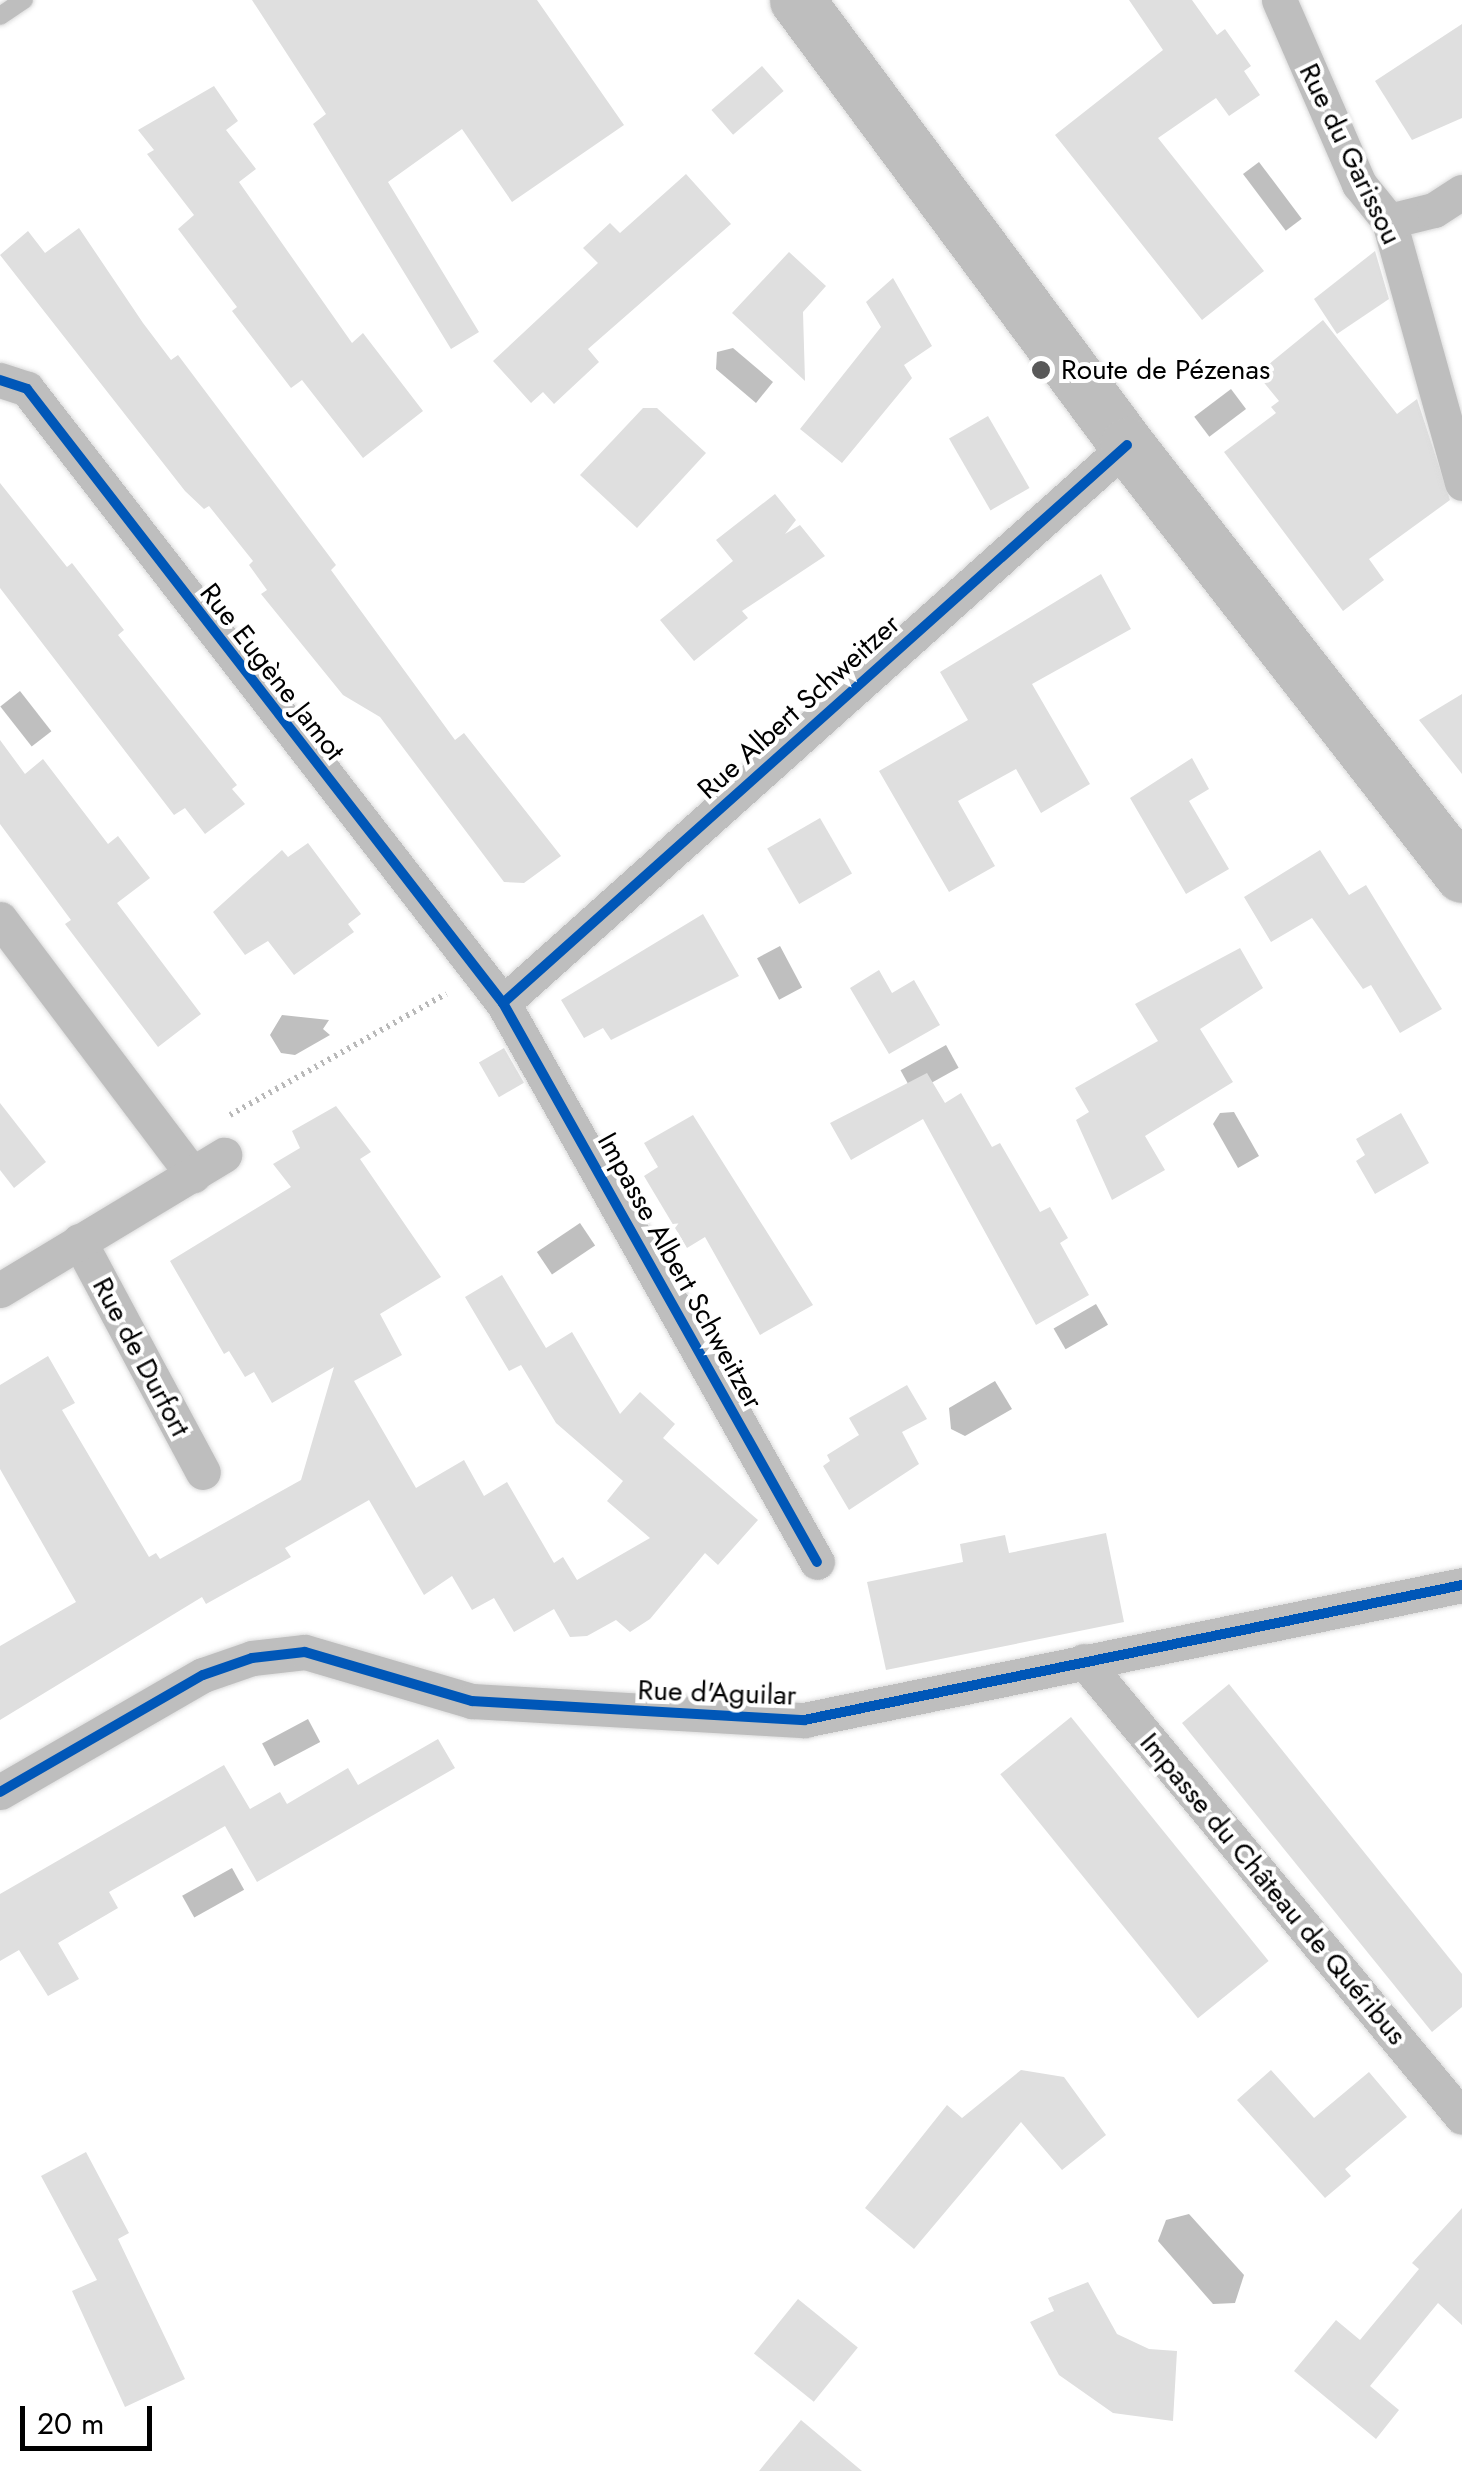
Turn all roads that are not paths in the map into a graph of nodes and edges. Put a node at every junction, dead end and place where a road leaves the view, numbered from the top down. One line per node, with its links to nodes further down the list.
1 (24, 0): 4 (lane)
2 (797, 0): 8 (main road)
3 (1279, 0): 6 (street, Rue du Garissou)
4 (0, 16)
5 (1462, 192): 6 (street)
6 (1389, 221): 9 (street, Rue du Garissou)
7 (0, 380): 12 (street, Rue Eugène Jamot)
8 (1127, 445): 10 (main road); 12 (street, Rue Albert Schweitzer)
9 (1462, 483)
10 (1458, 869)
11 (0, 919): 14 (street)
12 (503, 1003): 18 (street, Impasse Albert Schweitzer)
13 (224, 1154): 14 (street)
14 (193, 1175): 15 (street)
15 (79, 1242): 16 (street); 17 (street, Rue de Durfort)
16 (0, 1290)
17 (203, 1472)
18 (818, 1562)
19 (1462, 1585): 20 (street, Rue d'Aguilar)
20 (1084, 1661): 21 (street, Rue d'Aguilar); 22 (street, Impasse du Château de Quéribus)
21 (0, 1792)
22 (1462, 2117)

